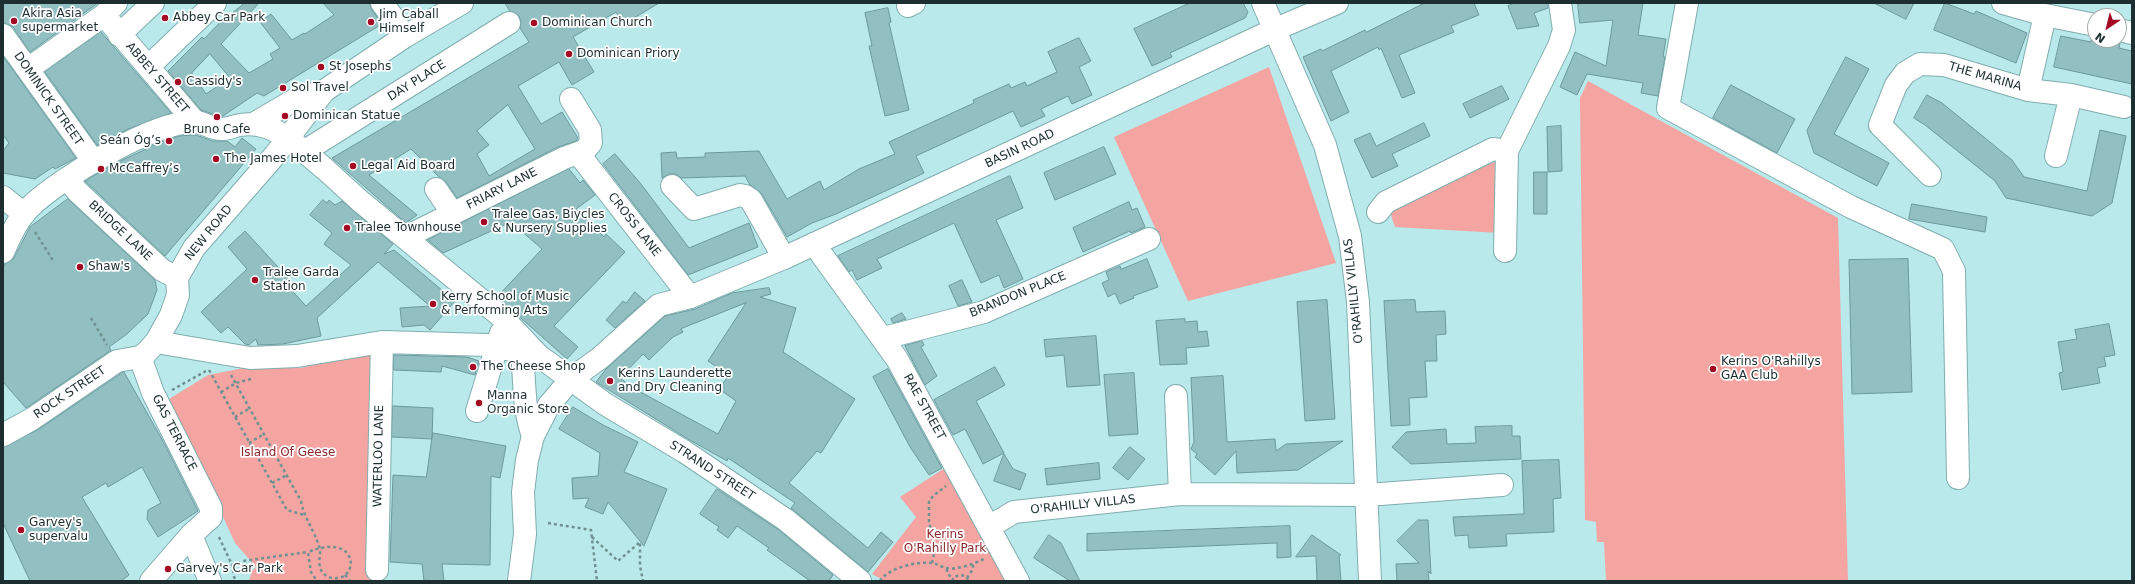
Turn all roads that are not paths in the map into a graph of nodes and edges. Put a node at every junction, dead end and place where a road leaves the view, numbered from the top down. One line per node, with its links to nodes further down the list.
1 (152, 3): 16 (street)
2 (215, 3): 18 (street)
3 (382, 3): 17 (street)
4 (462, 3): 17 (street)
5 (1263, 3): 14 (street, O'RAHILLY VILLAS)
6 (1337, 3): 14 (street, BASIN ROAD)
7 (1560, 3): 28 (street)
8 (1687, 3): 60 (street)
9 (2003, 3): 11 (street)
10 (110, 9): 16 (street, ABBEY STREET); 19 (street)
11 (2045, 15): 13 (street); 21 (street, THE MARINA)
12 (509, 23): 27 (street, DAY PLACE)
13 (2087, 24)
14 (1276, 30): 42 (street, BASIN ROAD); 63 (street, O'RAHILLY VILLAS)
15 (3, 35): 19 (street, DOMINICK STREET)
16 (119, 35): 18 (street, ABBEY STREET)
17 (404, 37): 20 (street)
18 (148, 66): 25 (street, ABBEY STREET)
19 (28, 69): 31 (street, DOMINICK STREET)
20 (329, 87): 26 (street); 27 (street)
21 (2028, 90): 22 (street, THE MARINA); 32 (street, THE MARINA)
22 (2071, 95): 24 (street, THE MARINA); 30 (street)
23 (571, 99): 29 (street)
24 (2124, 107)
25 (195, 122): 26 (street); 31 (street)
26 (255, 124): 27 (street)
27 (296, 145): 40 (street); 46 (street, NEW ROAD)
28 (1507, 151): 37 (street); 43 (street)
29 (579, 155): 39 (street, FRIARY LANE); 47 (street, CROSS LANE)
30 (2056, 156)
31 (94, 162): 33 (street)
32 (1930, 175)
33 (72, 186): 38 (street); 46 (street, BRIDGE LANE)
34 (672, 186): 45 (street)
35 (436, 189): 39 (street)
36 (3, 197): 38 (street)
37 (1378, 212)
38 (24, 214): 44 (street)
39 (453, 214): 40 (street, FRIARY LANE)
40 (406, 238): 48 (street)
41 (1148, 239): 49 (street, BRANDON PLACE)
42 (814, 244): 45 (street, BASIN ROAD); 49 (street, RAE STREET)
43 (1505, 251)
44 (3, 252)
45 (784, 258): 47 (street, BASIN ROAD)
46 (177, 278): 50 (street, NEW ROAD)
47 (690, 297): 55 (street, BASIN ROAD)
48 (504, 318): 52 (street); 53 (street)
49 (884, 338): 64 (street, RAE STREET)
50 (156, 342): 51 (street); 54 (street, NEW ROAD)
51 (382, 342): 52 (street); 66 (street, WATERLOO LANE)
52 (498, 348): 53 (street); 57 (street)
53 (530, 355): 55 (street, STRAND STREET); 59 (street)
54 (140, 357): 58 (street, ROCK STREET); 65 (street, GAS TERRACE)
55 (577, 374): 59 (street, BASIN ROAD); 70 (street, STRAND STREET)
56 (1176, 396): 62 (street)
57 (477, 411)
58 (5, 430)
59 (533, 436): 69 (street, BASIN ROAD)
60 (1958, 478)
61 (1502, 485): 63 (street, O'RAHILLY VILLAS)
62 (1180, 494): 63 (street, O'RAHILLY VILLAS); 64 (street, O'RAHILLY VILLAS)
63 (1367, 495): 72 (street, O'RAHILLY VILLAS)
64 (989, 527): 71 (street, RAE STREET)
65 (191, 535): 67 (street); 68 (street)
66 (377, 570)
67 (151, 581)
68 (210, 581)
69 (519, 581)
70 (860, 581)
71 (1018, 581)
72 (1370, 581)

